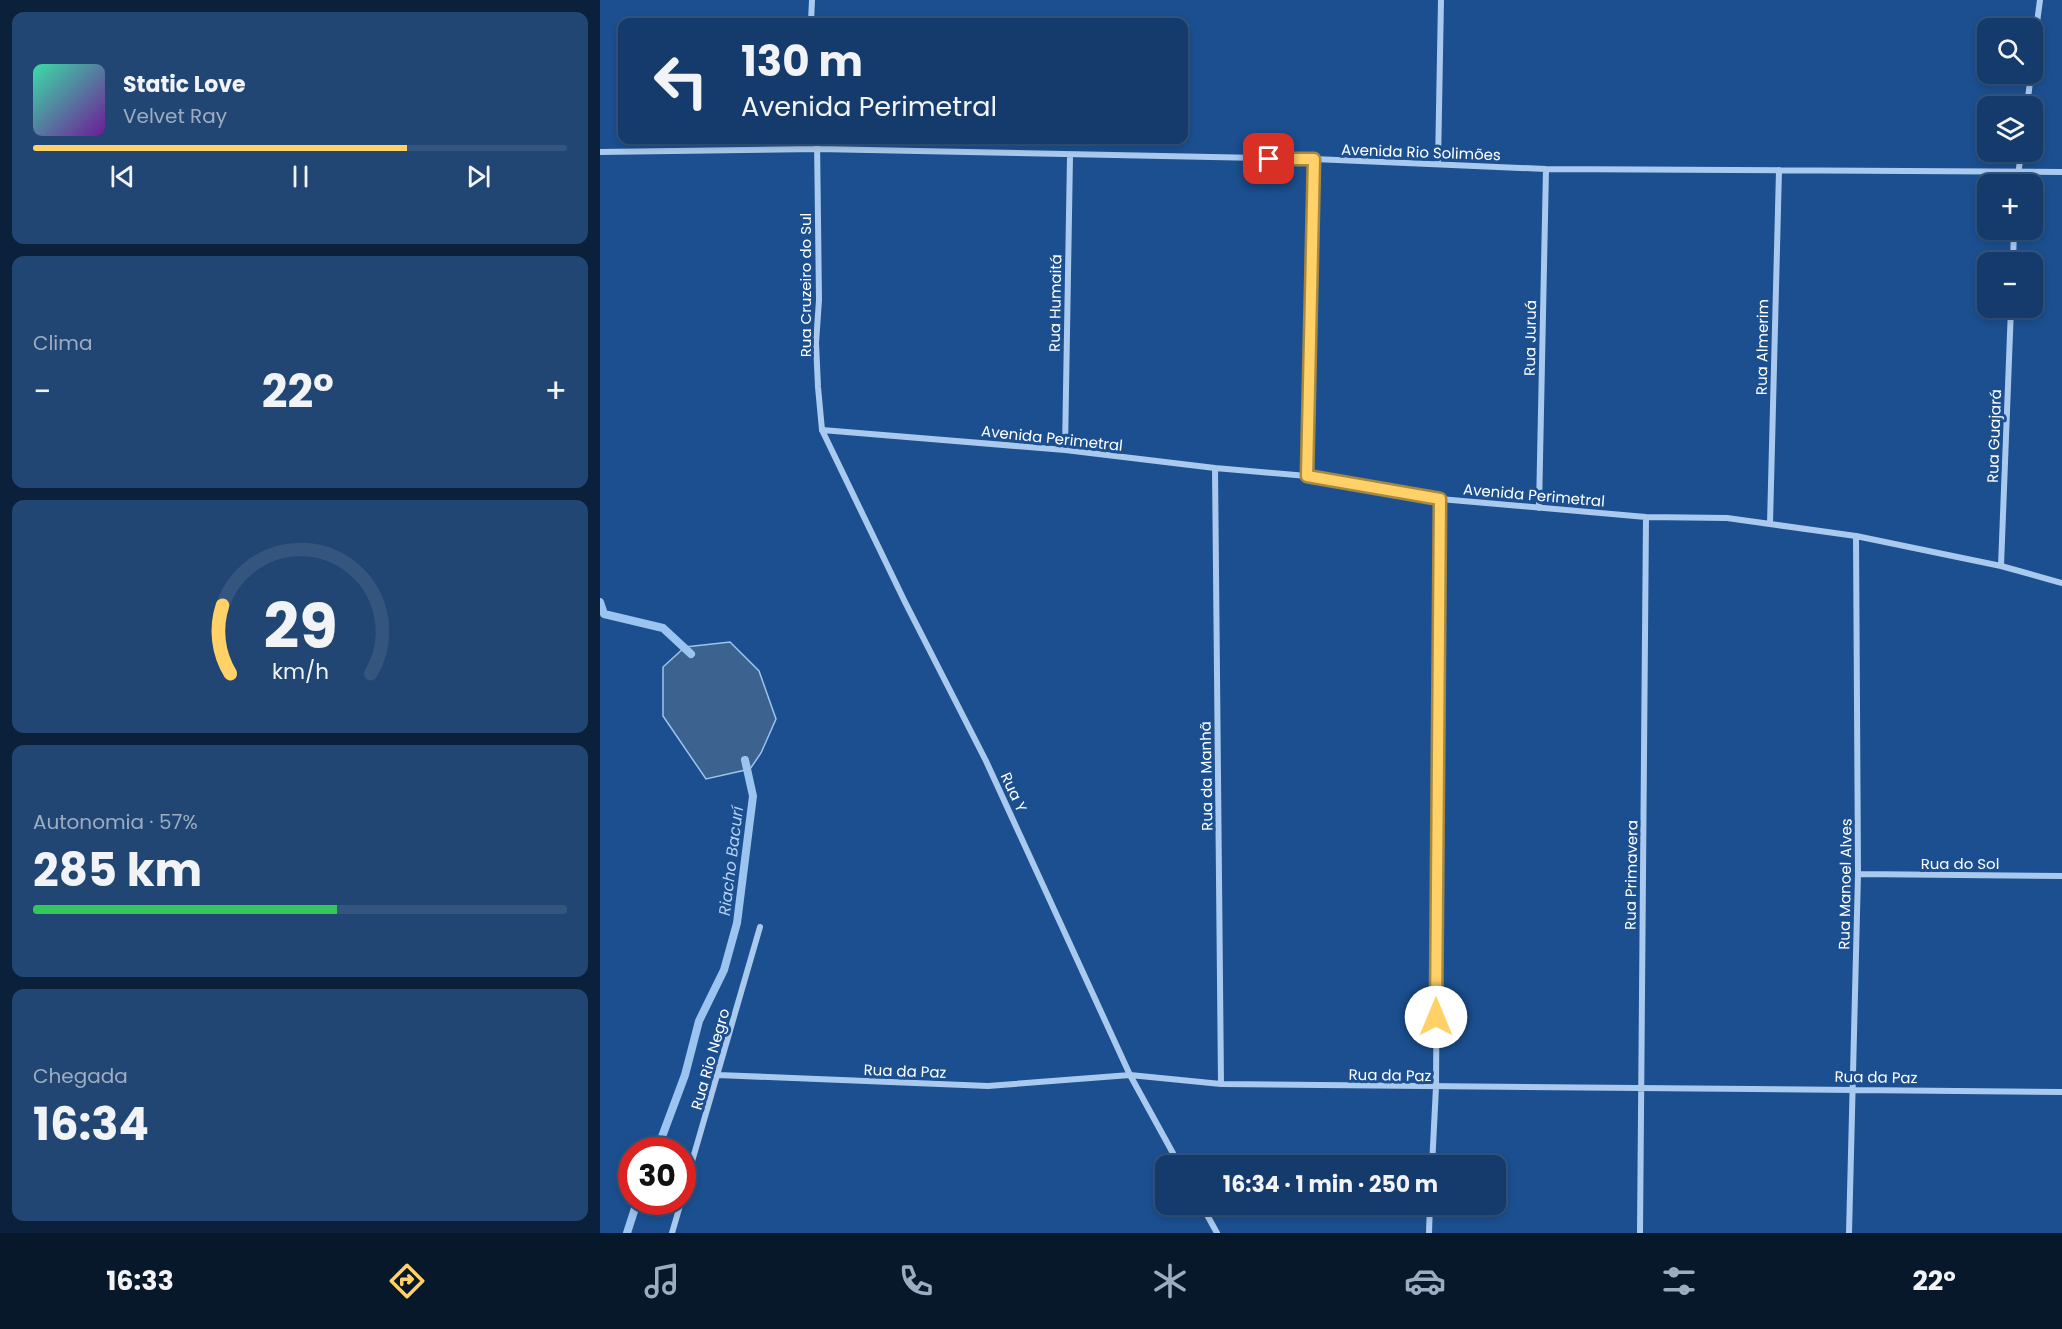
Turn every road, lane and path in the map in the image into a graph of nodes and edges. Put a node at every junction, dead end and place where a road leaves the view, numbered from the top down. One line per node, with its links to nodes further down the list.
1 (812, 0): 4 (street)
2 (1441, 0): 12 (street)
3 (2040, 0): 5 (street)
4 (811, 18)
5 (2038, 18)
6 (817, 144): 7 (street, Rua Cruzeiro do Sul)
7 (818, 149): 8 (street, Avenida Rio Solimões); 9 (street, Avenida Rio Solimões); 18 (street, Rua Cruzeiro do Sul)
8 (600, 152)
9 (1070, 156): 10 (street, Avenida Rio Solimões); 19 (street, Rua Humaitá)
10 (1314, 159): 12 (street, Avenida Rio Solimões); 21 (street)
11 (2020, 162): 15 (street)
12 (1438, 164): 13 (street, Avenida Rio Solimões)
13 (1546, 169): 14 (street, Avenida Rio Solimões); 23 (street, Rua Juruá)
14 (1779, 170): 15 (street, Avenida Rio Solimões); 25 (street, Rua Almerim)
15 (2018, 172): 16 (street, Avenida Rio Solimões)
16 (2062, 172)
17 (2011, 318): 27 (street, Rua Guajará)
18 (822, 430): 19 (street, Avenida Perimetral); 33 (street, Rua Y)
19 (1065, 450): 20 (street, Avenida Perimetral)
20 (1215, 468): 21 (street, Avenida Perimetral); 34 (street, Rua da Manhã)
21 (1307, 476): 22 (street, Avenida Perimetral)
22 (1440, 499): 23 (street, Avenida Perimetral); 35 (street)
23 (1539, 508): 24 (street, Avenida Perimetral)
24 (1646, 517): 25 (street, Avenida Perimetral); 36 (street, Rua Primavera)
25 (1770, 524): 26 (street, Avenida Perimetral)
26 (1856, 536): 27 (street, Avenida Perimetral); 29 (street, Rua Manoel Alves)
27 (2001, 566): 28 (street, Avenida Perimetral)
28 (2062, 583)
29 (1858, 874): 30 (street, Rua do Sol); 37 (street, Rua Manoel Alves)
30 (2062, 876)
31 (760, 927): 32 (street, Rua Rio Negro)
32 (718, 1075): 33 (street, Rua da Paz); 39 (street, Rua Rio Negro)
33 (1130, 1075): 34 (street, Rua da Paz); 40 (street, Rua Y)
34 (1221, 1084): 35 (street, Rua da Paz)
35 (1436, 1088): 36 (street, Rua da Paz); 41 (street)
36 (1641, 1088): 37 (street, Rua da Paz); 48 (street, Rua Primavera)
37 (1853, 1089): 38 (street, Rua da Paz); 49 (street, Rua Manoel Alves)
38 (2062, 1092)
39 (696, 1149)
40 (1174, 1155)
41 (1433, 1155)
42 (677, 1215): 45 (street)
43 (1207, 1215): 46 (street)
44 (1430, 1215): 47 (street)
45 (672, 1233)
46 (1217, 1233)
47 (1429, 1233)
48 (1640, 1233)
49 (1850, 1233)

